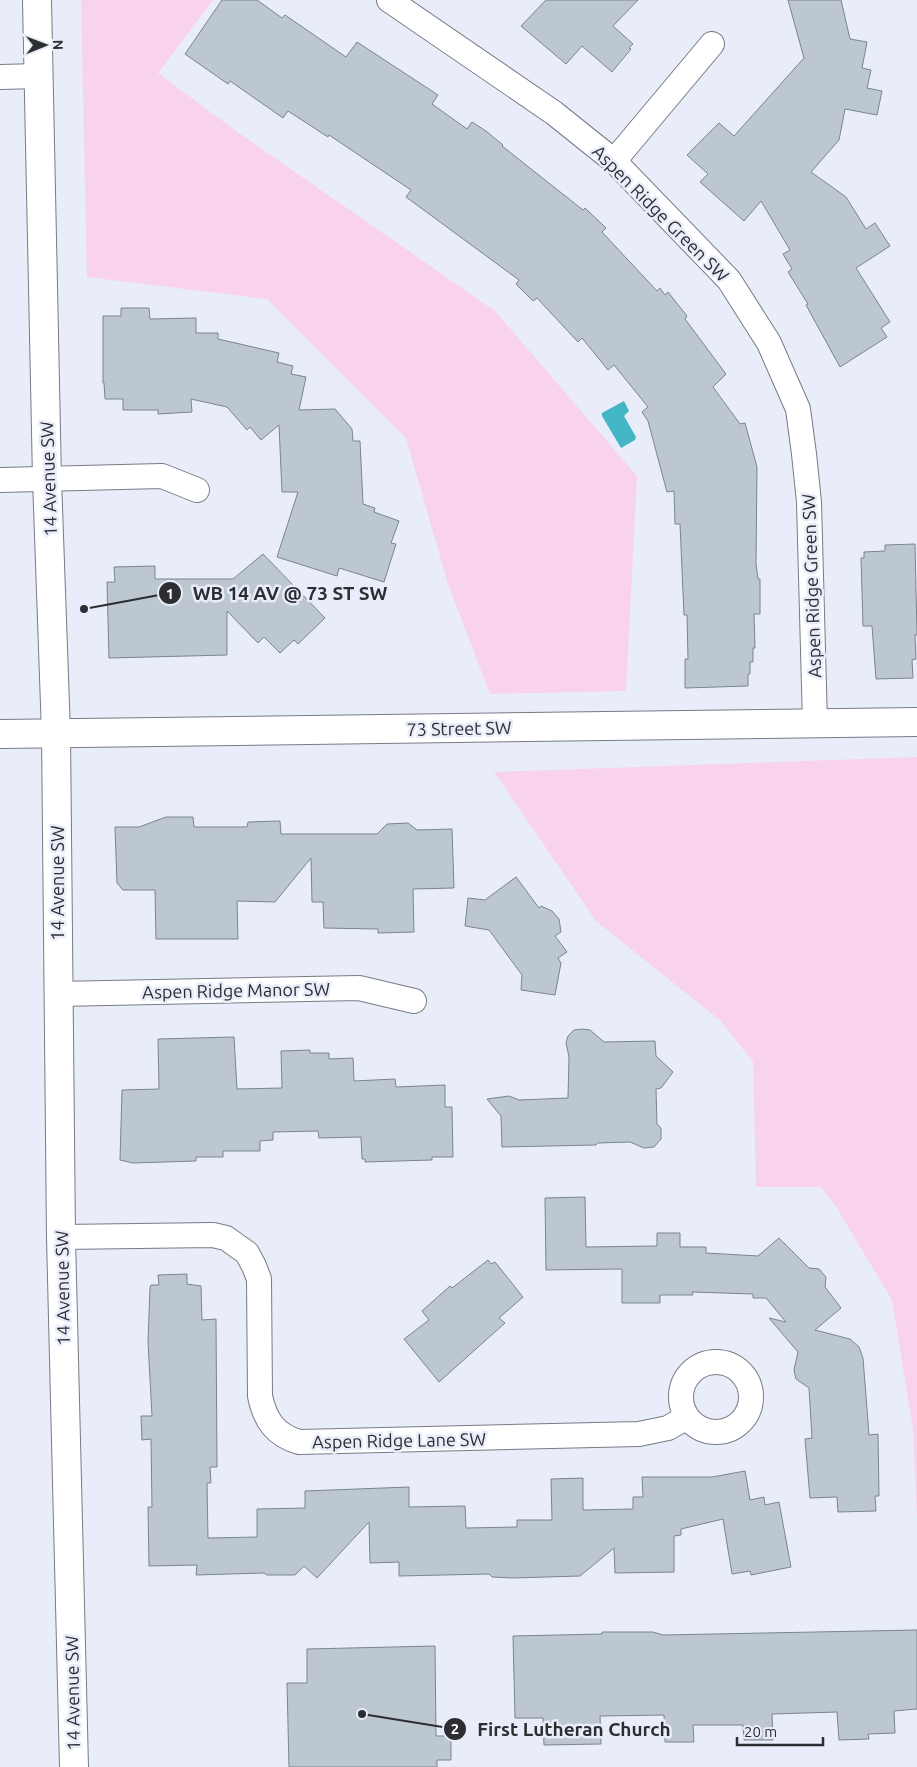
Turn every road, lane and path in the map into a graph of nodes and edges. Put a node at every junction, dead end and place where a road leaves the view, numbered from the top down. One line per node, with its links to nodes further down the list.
1 (37, 0): 4 (street, 14 Avenue SW)
2 (389, 0): 6 (street, Aspen Ridge Green SW)
3 (712, 44): 6 (street)
4 (40, 76): 5 (street); 7 (street, 14 Avenue SW)
5 (0, 77)
6 (614, 161): 11 (street, Aspen Ridge Green SW)
7 (48, 479): 8 (street); 9 (street); 12 (street, 14 Avenue SW)
8 (0, 480)
9 (197, 490)
10 (917, 722): 11 (street, 73 Street SW)
11 (815, 724): 12 (street, 73 Street SW)
12 (56, 733): 13 (street, 73 Street SW); 14 (street, 14 Avenue SW)
13 (0, 734)
14 (57, 994): 15 (street, Aspen Ridge Manor SW); 16 (street, 14 Avenue SW)
15 (414, 1001)
16 (61, 1237): 17 (street, Aspen Ridge Lane SW); 18 (street, 14 Avenue SW)
17 (687, 1417)
18 (74, 1767)

